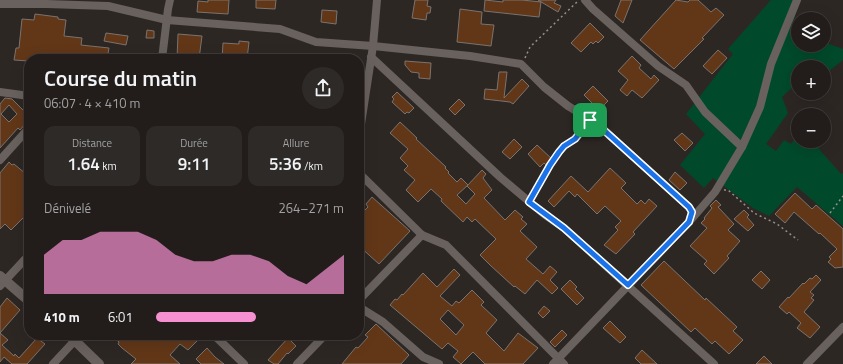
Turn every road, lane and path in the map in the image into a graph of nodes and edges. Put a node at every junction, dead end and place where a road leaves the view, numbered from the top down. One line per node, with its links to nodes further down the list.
1 (170, 0): 7 (street)
2 (378, 0): 8 (street)
3 (579, 0): 11 (path)
4 (585, 0): 17 (street)
5 (797, 0): 17 (street)
6 (0, 4): 7 (street)
7 (167, 20): 8 (street); 9 (street)
8 (373, 46): 10 (street); 11 (street)
9 (163, 54)
10 (371, 57): 14 (street); 22 (street)
11 (521, 64): 15 (street)
12 (0, 92): 13 (street)
13 (24, 95)
14 (364, 104)
15 (590, 120): 22 (path); 24 (street)
16 (24, 134): 18 (street)
17 (742, 147): 20 (street)
18 (0, 160)
19 (364, 178): 25 (street)
20 (715, 192): 24 (street); 26 (path)
21 (843, 196): 23 (path)
22 (529, 202): 29 (street)
23 (830, 213)
24 (689, 222): 29 (street)
25 (422, 235): 30 (street); 39 (street)
26 (798, 240)
27 (24, 260): 28 (street)
28 (2, 281): 31 (street)
29 (628, 285): 39 (street); 47 (street)
30 (364, 295)
31 (24, 297)
32 (364, 311): 38 (street)
33 (843, 327): 48 (street)
34 (72, 340): 40 (street)
35 (77, 340): 41 (street)
36 (219, 340): 42 (street)
37 (320, 340): 43 (street)
38 (423, 357): 44 (street); 45 (street)
39 (555, 361): 46 (street)
40 (53, 364)
41 (99, 364)
42 (244, 364)
43 (297, 364)
44 (417, 364)
45 (439, 364)
46 (564, 364)
47 (714, 364)
48 (807, 364)

